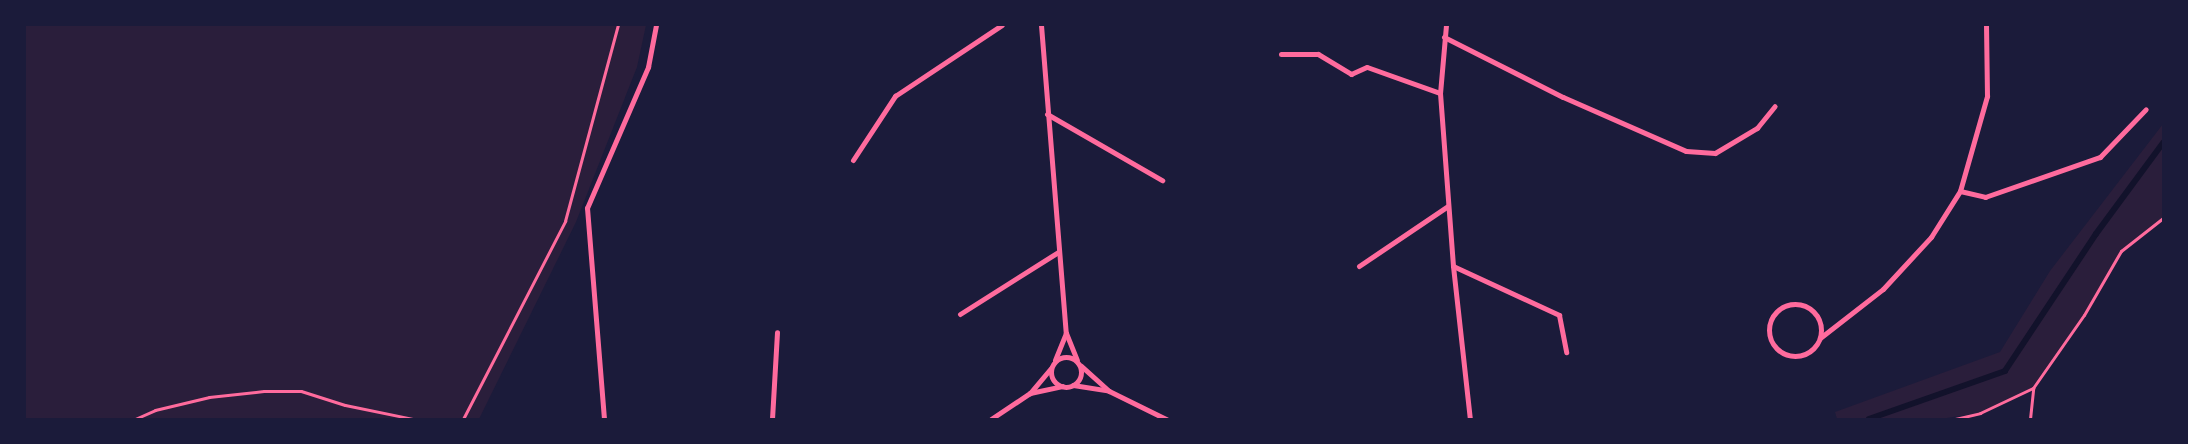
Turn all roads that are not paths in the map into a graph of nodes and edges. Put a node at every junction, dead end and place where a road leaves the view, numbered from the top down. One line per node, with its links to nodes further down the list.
1 (656, 25): 30 (street)
2 (1002, 25): 12 (street)
3 (1041, 25): 11 (street)
4 (1446, 25): 6 (street)
5 (1986, 25): 14 (street)
6 (1444, 37): 8 (street); 9 (street)
7 (1281, 54): 8 (street)
8 (1440, 93): 15 (street)
9 (1774, 106)
10 (2146, 109): 14 (street)
11 (1048, 114): 13 (street); 16 (street)
12 (853, 160)
13 (1162, 180)
14 (1960, 191): 22 (street)
15 (1448, 206): 17 (street); 18 (street)
16 (1058, 252): 19 (street); 21 (street)
17 (1358, 266)
18 (1453, 266): 23 (street); 34 (street)
19 (960, 314)
20 (777, 332): 31 (street)
21 (1066, 333): 24 (street); 25 (street)
22 (1820, 338): 22 (street)
23 (1566, 352)
24 (1079, 363): 25 (street); 26 (street); 28 (street)
25 (1053, 364): 27 (street); 29 (street)
26 (1072, 385): 27 (street); 28 (street)
27 (1062, 386): 29 (street)
28 (1109, 391): 33 (street)
29 (1030, 393): 32 (street)
30 (604, 419)
31 (772, 419)
32 (991, 419)
33 (1166, 419)
34 (1470, 419)

